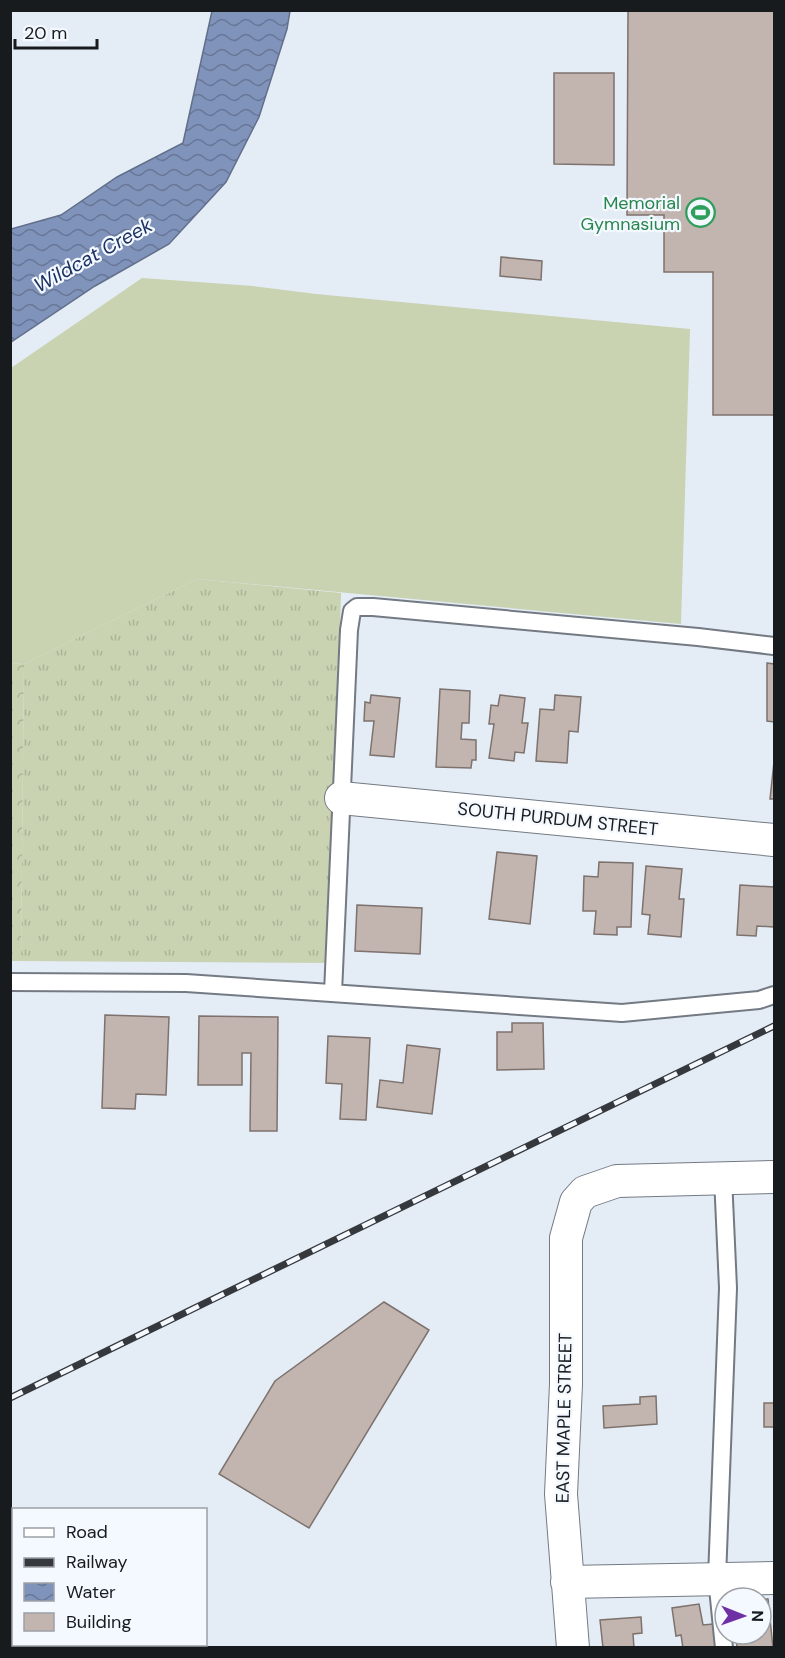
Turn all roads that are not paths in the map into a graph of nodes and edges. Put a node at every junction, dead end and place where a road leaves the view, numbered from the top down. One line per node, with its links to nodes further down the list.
1 (774, 646): 2 (lane)
2 (341, 798): 3 (street, SOUTH PURDUM STREET); 5 (lane)
3 (774, 840)
4 (10, 982): 5 (lane)
5 (333, 993): 6 (lane)
6 (774, 995)
7 (723, 1177): 8 (street); 9 (lane); 11 (street, EAST MAPLE STREET)
8 (774, 1177)
9 (717, 1578): 10 (street); 11 (street); 13 (lane)
10 (774, 1578)
11 (567, 1582): 12 (street, EAST MAPLE STREET)
12 (573, 1647)
13 (724, 1647)

